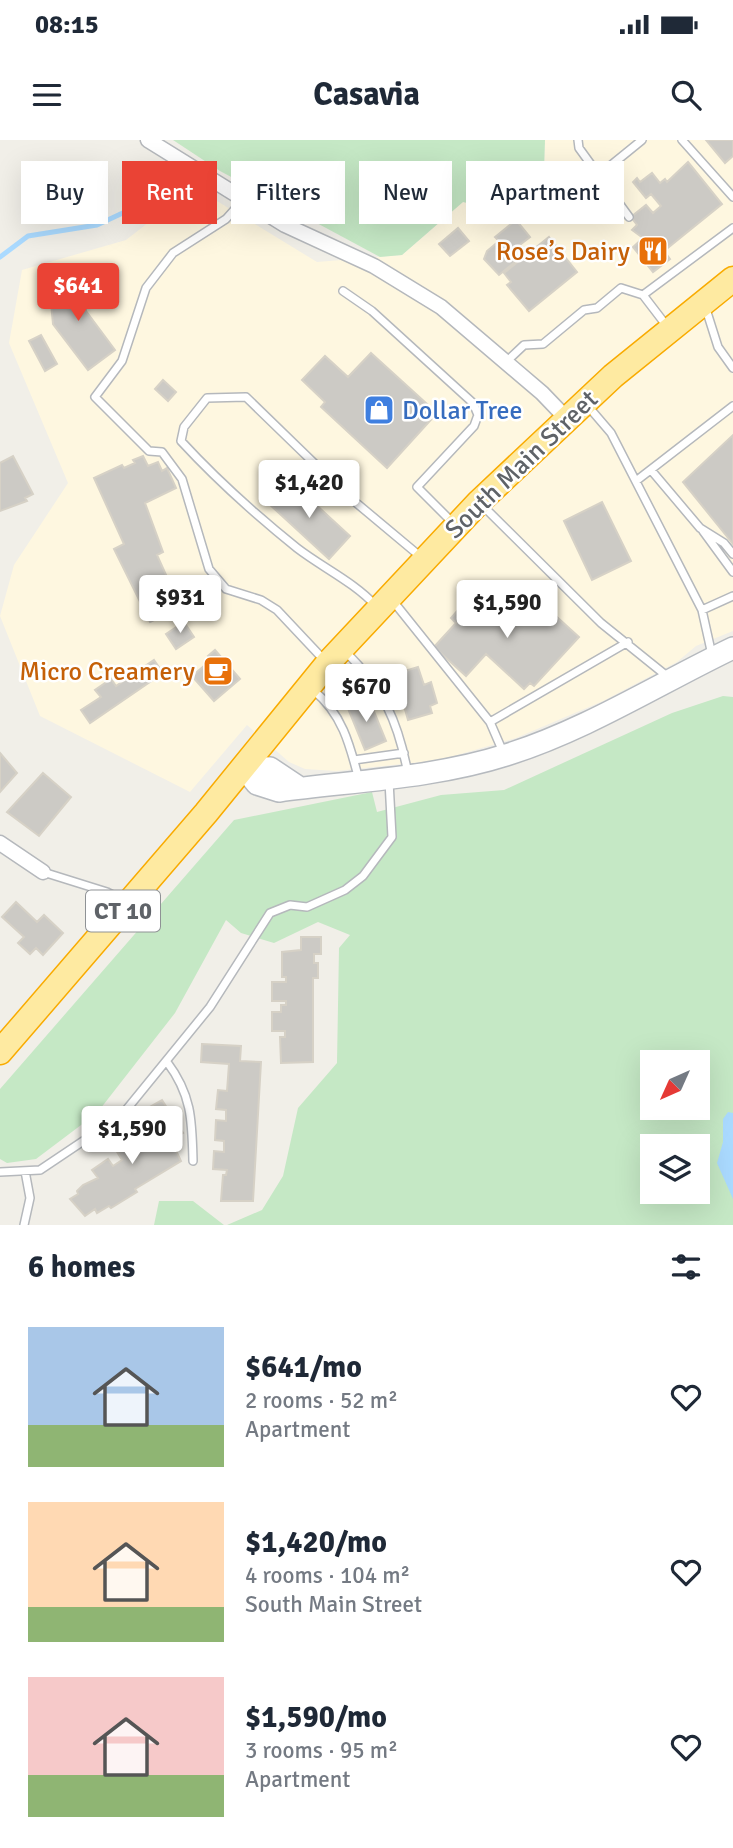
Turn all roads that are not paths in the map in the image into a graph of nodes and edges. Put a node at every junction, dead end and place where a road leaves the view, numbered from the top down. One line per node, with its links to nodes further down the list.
1 (148, 140): 9 (street)
2 (578, 140): 5 (lane)
3 (642, 140): 6 (lane)
4 (682, 140): 8 (lane)
5 (588, 161)
6 (616, 161)
7 (733, 181): 8 (lane)
8 (725, 188): 10 (lane)
9 (231, 192)
10 (733, 197)
11 (624, 211): 13 (lane)
12 (231, 213): 38 (lane)
13 (629, 218)
14 (283, 224): 21 (street)
15 (733, 228): 18 (lane)
16 (733, 278): 19 (highway, South Main Street / CT 10)
17 (343, 291): 28 (lane)
18 (643, 295): 20 (lane); 21 (lane)
19 (704, 302): 20 (highway, South Main Street / CT 10); 22 (lane)
20 (670, 329): 24 (highway, South Main Street / CT 10)
21 (506, 362): 24 (street)
22 (732, 366)
23 (733, 406): 25 (lane)
24 (575, 410): 26 (lane); 27 (highway, South Main Street / CT 10)
25 (651, 470): 26 (lane); 29 (lane)
26 (636, 481): 35 (lane)
27 (479, 502): 28 (highway, South Main Street / CT 10); 36 (lane)
28 (456, 526): 31 (highway, South Main Street / CT 10)
29 (701, 528): 30 (lane); 32 (lane)
30 (733, 554)
31 (424, 560): 34 (highway, South Main Street / CT 10); 34 (lane)
32 (733, 572)
33 (733, 596): 35 (lane)
34 (384, 603): 38 (highway, South Main Street / CT 10); 44 (lane)
35 (702, 610): 39 (lane)
36 (628, 642): 41 (lane); 44 (lane)
37 (733, 648): 39 (main road)
38 (335, 656): 40 (lane); 42 (highway, South Main Street / CT 10)
39 (713, 657): 41 (main road)
40 (370, 677): 43 (lane); 47 (lane)
41 (671, 680): 45 (main road)
42 (309, 687): 43 (lane); 46 (highway, South Main Street / CT 10)
43 (330, 705): 48 (lane)
44 (490, 722): 45 (lane)
45 (505, 755): 47 (main road)
46 (243, 767): 48 (main road); 51 (highway, South Main Street / CT 10)
47 (400, 768): 48 (main road); 53 (lane)
48 (357, 770)
49 (0, 843): 50 (street)
50 (43, 872): 51 (lane)
51 (129, 904): 52 (highway, South Main Street / CT 10)
52 (0, 1052)
53 (167, 1062): 54 (lane); 55 (lane)
54 (193, 1161)
55 (25, 1171): 56 (lane); 57 (lane)
56 (0, 1172)
57 (24, 1225)

